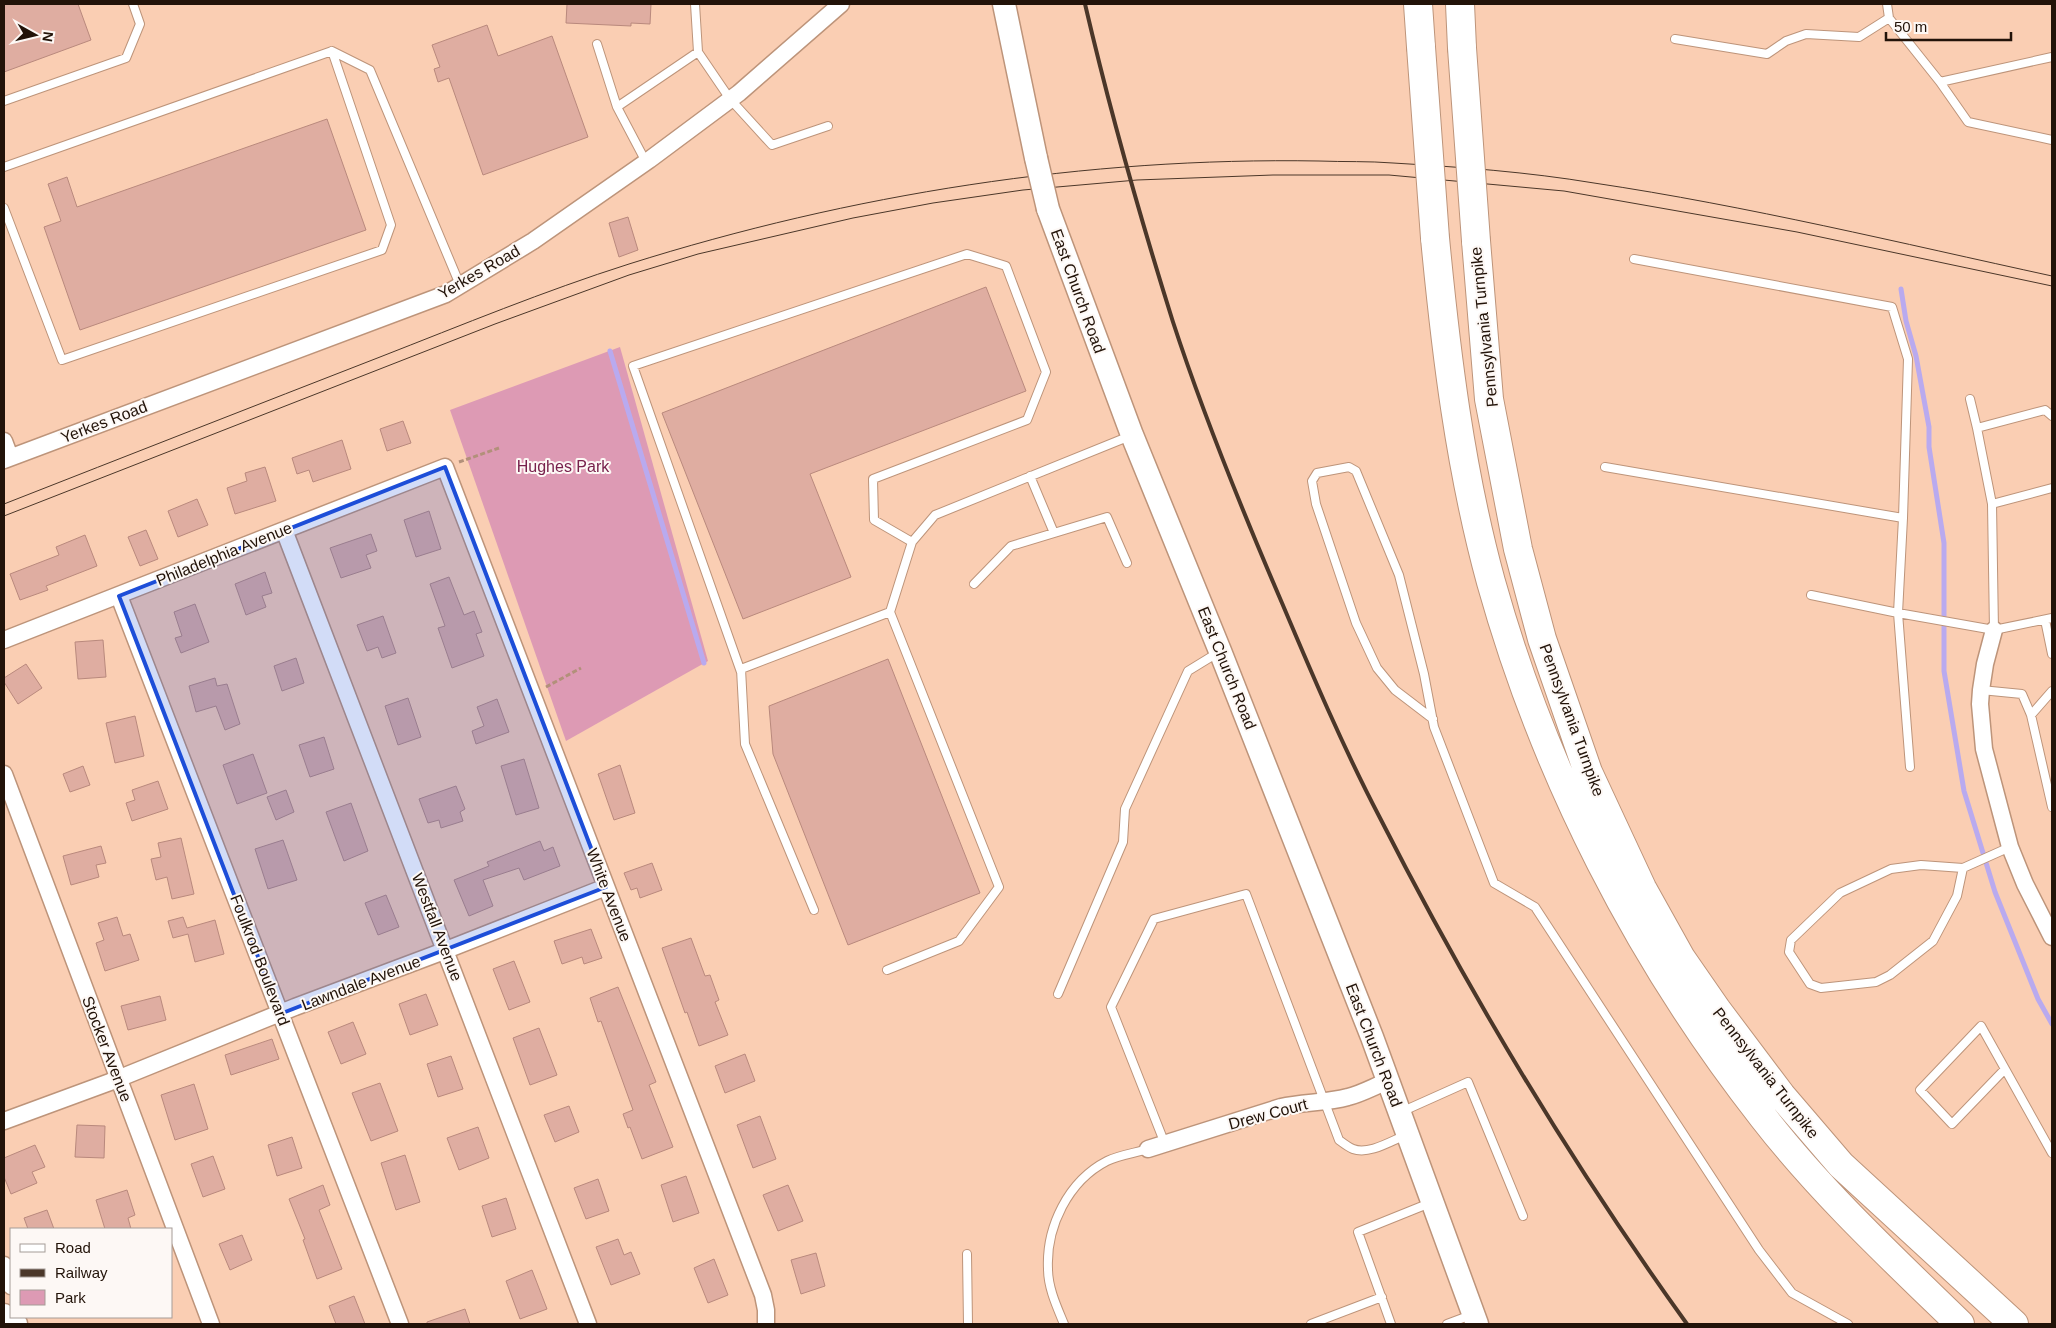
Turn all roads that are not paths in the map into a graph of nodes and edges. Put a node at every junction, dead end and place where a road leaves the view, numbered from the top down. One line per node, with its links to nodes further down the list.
1 (133, 4): 16 (lane)
2 (695, 4): 12 (lane)
3 (841, 4): 15 (street, Yerkes Road)
4 (1004, 4): 28 (street, East Church Road, bridge)
5 (1418, 4): 96 (highway, Pennsylvania Turnpike, bridge)
6 (1460, 4): 97 (highway, Pennsylvania Turnpike, bridge)
7 (1887, 4): 8 (lane)
8 (1890, 18): 9 (lane); 14 (lane)
9 (1675, 39)
10 (597, 44): 17 (lane)
11 (332, 51): 21 (lane); 22 (lane); 24 (lane)
12 (698, 52): 15 (lane); 17 (lane)
13 (2052, 57): 14 (lane)
14 (1940, 82): 19 (lane)
15 (730, 100): 18 (lane); 20 (street, Yerkes Road)
16 (4, 101)
17 (617, 107): 20 (lane)
18 (828, 126)
19 (2052, 140)
20 (646, 162): 24 (street, Yerkes Road)
21 (4, 167)
22 (4, 208)
23 (1634, 259): 36 (lane)
24 (460, 286): 30 (street, Yerkes Road)
25 (1970, 399): 27 (lane)
26 (2052, 416): 27 (lane)
27 (1977, 428): 35 (lane)
28 (1132, 435): 33 (lane); 49 (street, East Church Road)
29 (4, 441): 30 (street)
30 (7, 458)
31 (445, 467): 37 (street, Philadelphia Avenue); 62 (street, White Avenue)
32 (1605, 467): 36 (lane)
33 (1030, 476): 38 (lane); 39 (lane)
34 (2052, 488): 35 (lane)
35 (1992, 504): 47 (lane)
36 (1903, 518): 45 (lane)
37 (284, 530): 43 (street, Philadelphia Avenue); 65 (street, Westfall Avenue)
38 (1054, 533): 40 (lane); 41 (lane)
39 (912, 542): 44 (lane); 51 (lane)
40 (1127, 562)
41 (974, 584)
42 (1811, 595): 45 (lane)
43 (119, 596): 48 (street, Philadelphia Avenue); 68 (street, Foulkrod Boulevard)
44 (890, 612): 51 (lane); 66 (lane)
45 (1898, 613): 47 (lane); 56 (lane)
46 (2049, 619): 47 (lane); 50 (lane)
47 (1994, 630): 52 (street)
48 (4, 640)
49 (1220, 651): 67 (lane); 71 (street, East Church Road)
50 (2052, 654)
51 (741, 672): 63 (lane)
52 (1981, 690): 54 (lane); 60 (street)
53 (2052, 691): 54 (lane)
54 (2031, 715): 58 (lane)
55 (1433, 719): 55 (lane); 95 (lane)
56 (1910, 767)
57 (4, 774): 70 (street, Stocker Avenue)
58 (2051, 795): 59 (lane)
59 (2052, 807)
60 (2010, 847): 61 (lane); 64 (street)
61 (1965, 867): 61 (lane)
62 (606, 886): 65 (street, Lawndale Avenue); 89 (street, White Avenue)
63 (814, 910)
64 (2052, 937)
65 (446, 950): 68 (street, Lawndale Avenue); 88 (street, Westfall Avenue)
66 (887, 970)
67 (1058, 994)
68 (280, 1014): 70 (street, Lawndale Avenue); 87 (street, Foulkrod Boulevard)
69 (2005, 1069): 69 (lane); 78 (lane)
70 (119, 1079): 74 (street, Lawndale Avenue); 86 (street, Stocker Avenue)
71 (1388, 1081): 72 (street, Drew Court); 73 (street, East Church Road)
72 (1323, 1101): 75 (lane); 76 (street, Drew Court); 76 (lane)
73 (1400, 1112): 75 (street, East Church Road); 80 (lane)
74 (4, 1121)
75 (1408, 1134): 79 (street, East Church Road)
76 (1165, 1144): 77 (street, Drew Court)
77 (1148, 1149): 91 (lane)
78 (2052, 1153)
79 (1432, 1202): 84 (lane); 85 (street, East Church Road)
80 (1523, 1216)
81 (967, 1254): 90 (lane)
82 (4, 1265): 83 (street)
83 (10, 1283)
84 (1382, 1297): 92 (lane); 93 (lane)
85 (1476, 1319): 94 (lane)
86 (211, 1324)
87 (400, 1324)
88 (588, 1324)
89 (766, 1324)
90 (968, 1324)
91 (1064, 1324)
92 (1311, 1324)
93 (1391, 1324)
94 (1447, 1324)
95 (1848, 1324)
96 (1960, 1324)
97 (2014, 1324)

